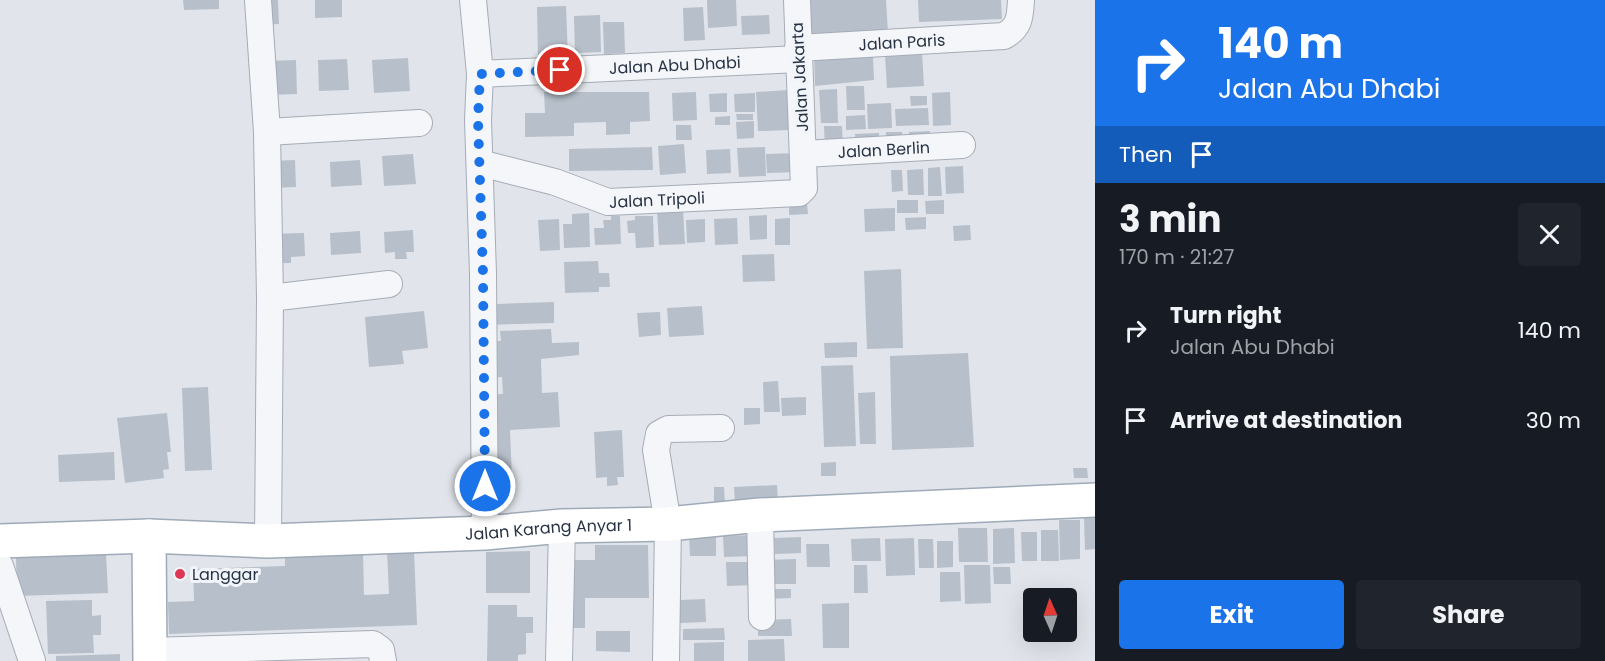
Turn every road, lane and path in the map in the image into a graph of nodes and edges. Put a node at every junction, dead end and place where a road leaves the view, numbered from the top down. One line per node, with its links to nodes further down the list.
1 (258, 0): 8 (street)
2 (473, 0): 6 (street)
3 (797, 0): 5 (street, Jalan Jakarta)
4 (1021, 0): 5 (street, Jalan Paris)
5 (798, 54): 6 (street, Jalan Abu Dhabi); 10 (street, Jalan Jakarta)
6 (480, 74): 11 (street)
7 (419, 123): 8 (street)
8 (267, 132): 13 (street)
9 (962, 145): 10 (street, Jalan Berlin)
10 (804, 154): 11 (street, Jalan Tripoli)
11 (480, 163): 19 (street)
12 (389, 284): 13 (street)
13 (270, 298): 22 (street)
14 (721, 428): 17 (street)
15 (1095, 500): 16 (main road, Jalan Karang Anyar 1)
16 (760, 515): 17 (main road, Jalan Karang Anyar 1); 24 (street)
17 (668, 524): 18 (main road, Jalan Karang Anyar 1); 30 (street)
18 (561, 526): 19 (main road, Jalan Karang Anyar 1); 29 (street)
19 (485, 533): 22 (main road, Jalan Karang Anyar 1)
20 (149, 536): 21 (main road, Jalan Karang Anyar 1); 22 (main road, Jalan Karang Anyar 1); 26 (main road)
21 (0, 541)
22 (268, 541)
23 (0, 566): 27 (street)
24 (762, 617)
25 (281, 654): 26 (street); 28 (street)
26 (150, 656)
27 (32, 661)
28 (382, 661)
29 (559, 661)
30 (666, 661)

